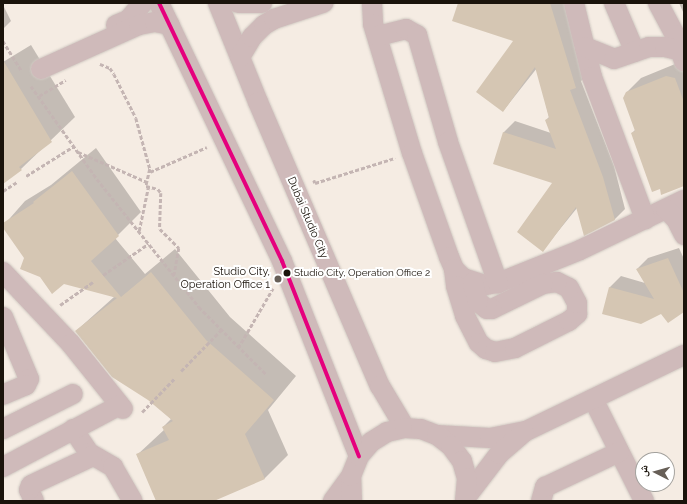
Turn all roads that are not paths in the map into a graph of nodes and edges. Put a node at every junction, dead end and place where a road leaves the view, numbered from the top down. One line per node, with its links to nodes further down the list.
1 (143, 3): 11 (street)
2 (159, 3): 11 (street)
3 (218, 3): 16 (street, Dubai Studio City)
4 (252, 3): 12 (street)
5 (360, 3): 13 (street)
6 (372, 3): 13 (street)
7 (574, 3): 14 (street)
8 (614, 3): 15 (street)
9 (319, 4): 12 (street)
10 (663, 11): 15 (street); 17 (street)
11 (170, 25): 40 (street)
12 (264, 25): 16 (street)
13 (375, 30): 24 (street); 27 (street)
14 (584, 47): 18 (street); 19 (street)
15 (642, 50): 17 (street); 18 (street)
16 (240, 57): 33 (street, Dubai Studio City)
17 (682, 57)
18 (614, 59): 19 (street)
19 (598, 91): 22 (street)
20 (684, 200): 21 (street)
21 (666, 209): 22 (street); 23 (street)
22 (645, 219): 27 (street)
23 (684, 235)
24 (454, 269): 26 (street); 26 (street)
25 (3, 272): 35 (street)
26 (473, 283): 27 (street)
27 (498, 284)
28 (3, 318): 30 (street)
29 (684, 355): 31 (street)
30 (3, 395)
31 (593, 400): 36 (street); 38 (street)
32 (3, 418): 34 (street)
33 (405, 428): 37 (street); 40 (street)
34 (3, 429)
35 (74, 429): 39 (street); 41 (street)
36 (526, 431): 37 (street); 43 (street)
37 (437, 435): 43 (street)
38 (620, 452): 48 (street); 49 (street)
39 (93, 456): 44 (street); 45 (street)
40 (359, 456): 42 (street)
41 (3, 467)
42 (351, 476): 46 (street); 47 (street)
43 (466, 498)
44 (34, 501)
45 (133, 501)
46 (332, 501)
47 (352, 501)
48 (541, 501)
49 (644, 501)

